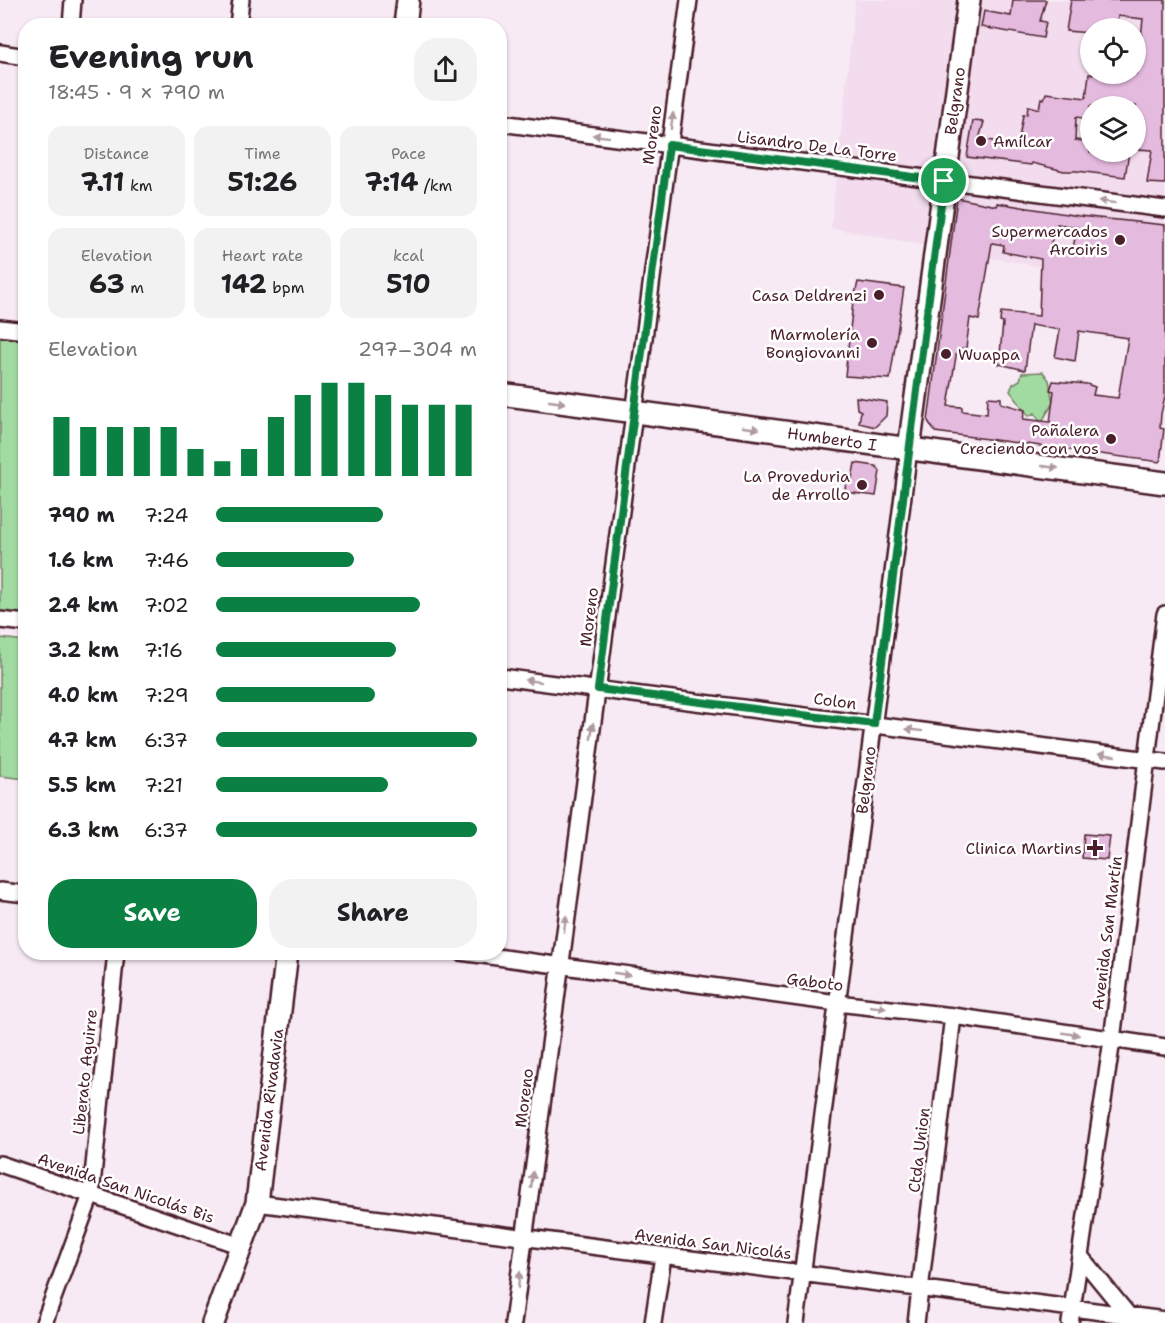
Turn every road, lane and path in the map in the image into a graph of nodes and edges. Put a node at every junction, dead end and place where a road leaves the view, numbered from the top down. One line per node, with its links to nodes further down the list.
1 (73, 0): 6 (street)
2 (241, 0): 7 (street)
3 (408, 0): 8 (street)
4 (689, 0): 12 (street, Moreno, one-way to 4)
5 (969, 0): 13 (street, Belgrano)
6 (72, 18)
7 (239, 18)
8 (406, 18)
9 (0, 53): 10 (street)
10 (18, 56)
11 (507, 124): 12 (street, Lisandro De La Torre, one-way to 11)
12 (669, 145): 13 (street, Lisandro De La Torre); 18 (street, Moreno)
13 (944, 181): 14 (street, Lisandro De La Torre, one-way to 13); 19 (street, Belgrano)
14 (1165, 209)
15 (0, 328): 16 (street)
16 (18, 331)
17 (507, 395): 18 (street, Humberto I, one-way to 18)
18 (634, 412): 19 (street, Humberto I, one-way to 19); 25 (street, Moreno)
19 (909, 449): 20 (street, Humberto I, one-way to 20); 26 (street, Belgrano)
20 (1165, 483)
21 (1165, 614): 27 (street, Avenida San Martín)
22 (0, 620): 23 (street)
23 (18, 622)
24 (507, 677): 25 (street, Colon, one-way to 24)
25 (598, 689): 26 (street, Colon); 34 (street, Moreno, one-way to 25)
26 (874, 724): 27 (street, Colon, one-way to 26); 35 (street, Belgrano)
27 (1148, 760): 28 (street, Colon); 37 (street, Avenida San Martín)
28 (1165, 762)
29 (0, 891): 30 (street)
30 (18, 893)
31 (507, 959): 34 (street, Gaboto)
32 (115, 960): 40 (street, Liberato Aguirre)
33 (285, 960): 41 (street, Avenida Rivadavia)
34 (559, 966): 35 (street, Gaboto, one-way to 35); 42 (street, Moreno, one-way to 34)
35 (837, 1003): 36 (street, Gaboto, one-way to 36); 46 (street, Belgrano)
36 (953, 1016): 37 (street, Gaboto, one-way to 37); 47 (street, Ctda Union)
37 (1112, 1040): 38 (street, Gaboto); 45 (street, Avenida San Martín)
38 (1165, 1047)
39 (0, 1164): 40 (street, Avenida San Nicolás Bis)
40 (91, 1195): 43 (street, Avenida San Nicolás Bis); 51 (street, Liberato Aguirre)
41 (256, 1203): 42 (street, Avenida San Nicolás); 43 (street, Avenida Rivadavia)
42 (525, 1238): 44 (street, Avenida San Nicolás); 53 (street, Moreno, one-way to 42)
43 (241, 1246): 52 (street, Avenida Rivadavia)
44 (663, 1256): 46 (street, Avenida San Nicolás); 54 (street)
45 (1080, 1256): 48 (street, Avenida San Martín); 49 (street)
46 (802, 1274): 47 (street, Avenida San Nicolás); 55 (street, Belgrano)
47 (920, 1289): 48 (street, Avenida San Nicolás); 56 (street, Ctda Union)
48 (1071, 1316): 49 (street, Avenida San Nicolás)
49 (1129, 1316): 50 (street, Avenida San Nicolás)
50 (1165, 1320)
51 (44, 1323)
52 (213, 1323)
53 (513, 1323)
54 (653, 1323)
55 (796, 1323)
56 (916, 1323)

